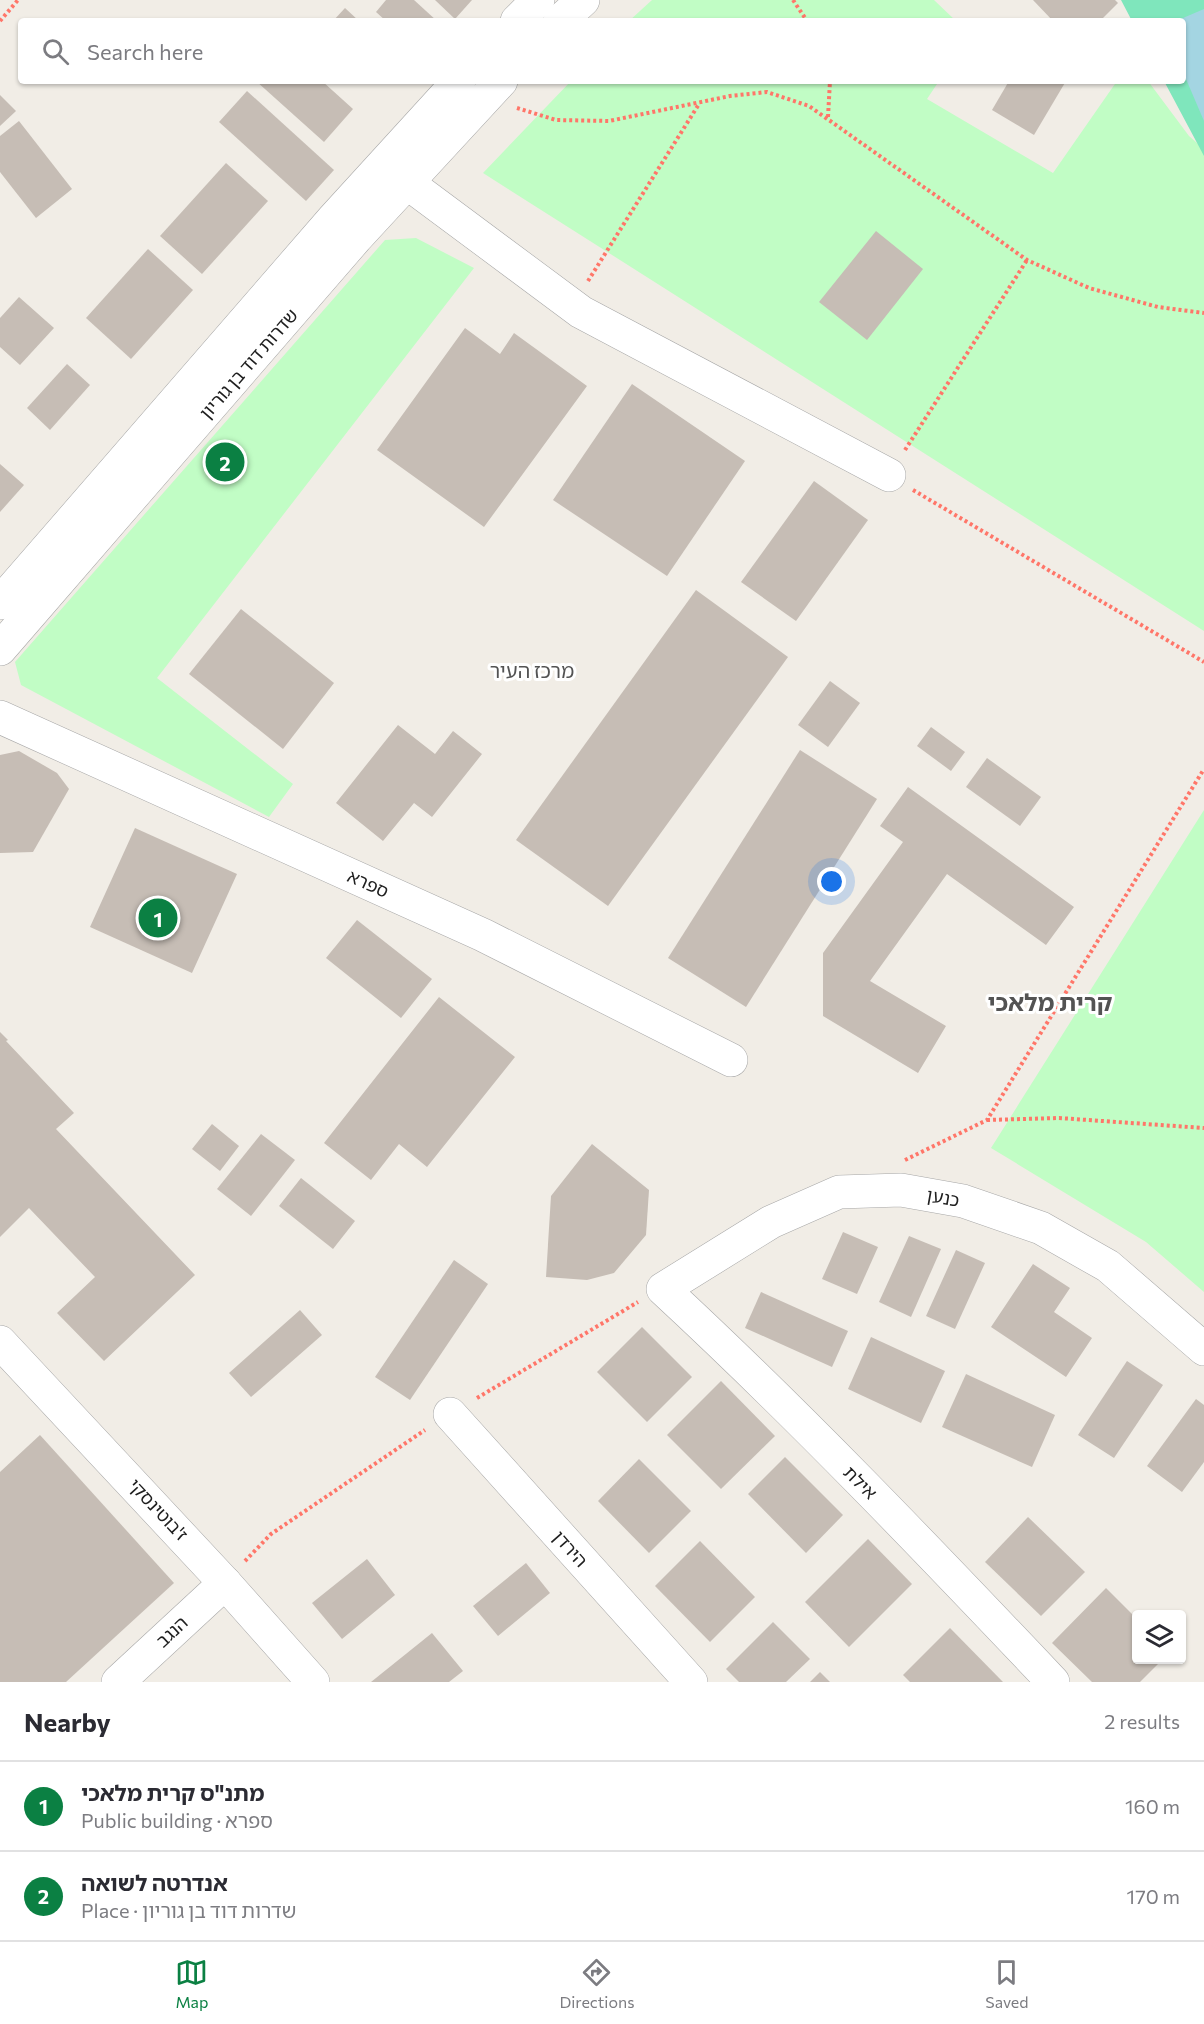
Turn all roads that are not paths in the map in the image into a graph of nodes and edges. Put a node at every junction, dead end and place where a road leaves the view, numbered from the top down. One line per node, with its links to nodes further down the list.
1 (538, 0): 3 (street)
2 (583, 0): 4 (street)
3 (520, 18)
4 (563, 18)
5 (457, 84): 7 (street, שדרות דוד בן גוריון)
6 (495, 87): 7 (street, שדרות דוד בן גוריון)
7 (396, 174): 8 (street); 9 (street, שדרות דוד בן גוריון); 10 (street, שדרות דוד בן גוריון)
8 (889, 475)
9 (0, 603)
10 (0, 650)
11 (0, 717): 12 (street, ספרא)
12 (732, 1060)
13 (663, 1289): 15 (street, כנען); 21 (street, אילת)
14 (0, 1341): 17 (street, ז'בוטינסקי)
15 (1204, 1349)
16 (450, 1414): 20 (street, הירדן)
17 (225, 1583): 18 (street, הנגב); 19 (street, ז'בוטינסקי)
18 (118, 1682)
19 (313, 1682)
20 (691, 1682)
21 (1053, 1682)

